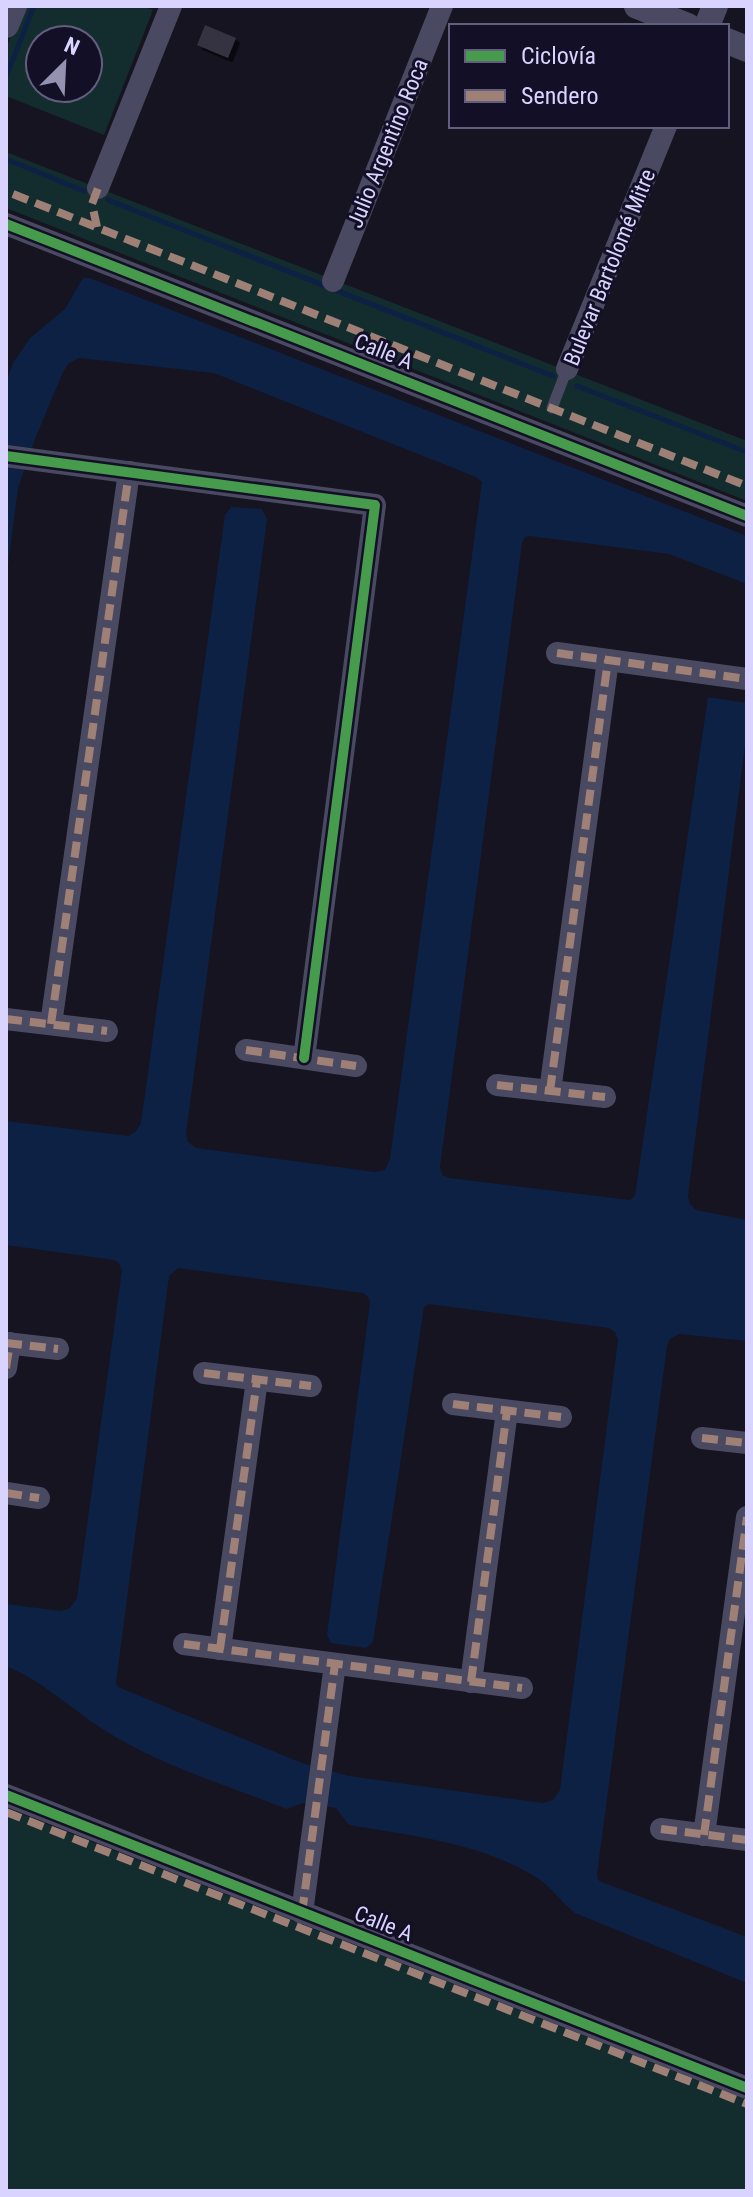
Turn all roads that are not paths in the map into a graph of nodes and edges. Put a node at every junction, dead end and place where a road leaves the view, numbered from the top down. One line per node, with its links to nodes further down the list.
1 (14, 6): 6 (street)
2 (171, 6): 8 (street)
3 (442, 6): 10 (street, Julio Argentino Roca)
4 (637, 6): 5 (street)
5 (683, 24)
6 (6, 25)
7 (665, 128): 11 (street, Bulevar Bartolomé Mitre)
8 (98, 188)
9 (6, 224): 15 (street, Calle A)
10 (333, 281)
11 (567, 369): 12 (lane, Bulevar Bartolomé Mitre)
12 (552, 408)
13 (6, 456): 14 (street)
14 (129, 472): 20 (street); 23 (street)
15 (747, 516)
16 (557, 653): 17 (street)
17 (608, 660): 18 (street); 26 (street)
18 (747, 679)
19 (6, 1019): 20 (street)
20 (51, 1024): 21 (street)
21 (107, 1031)
22 (246, 1050): 23 (street)
23 (304, 1058): 24 (street)
24 (356, 1066)
25 (497, 1085): 26 (street)
26 (550, 1091): 27 (street)
27 (605, 1097)
28 (8, 1343): 29 (street); 30 (street)
29 (58, 1349)
30 (6, 1368)
31 (204, 1373): 32 (street)
32 (257, 1380): 33 (street); 43 (street)
33 (311, 1386)
34 (453, 1404): 35 (street)
35 (507, 1411): 36 (street); 45 (street)
36 (561, 1417)
37 (702, 1438): 38 (street)
38 (747, 1443)
39 (6, 1493): 40 (street)
40 (39, 1498)
41 (747, 1517): 49 (street)
42 (184, 1644): 43 (street)
43 (220, 1649): 44 (street)
44 (335, 1664): 45 (street); 51 (street)
45 (471, 1682): 46 (street)
46 (522, 1688)
47 (6, 1795): 51 (street, Calle A)
48 (661, 1829): 49 (street)
49 (704, 1835): 50 (street)
50 (747, 1840)
51 (302, 1913): 52 (street, Calle A)
52 (747, 2088)

